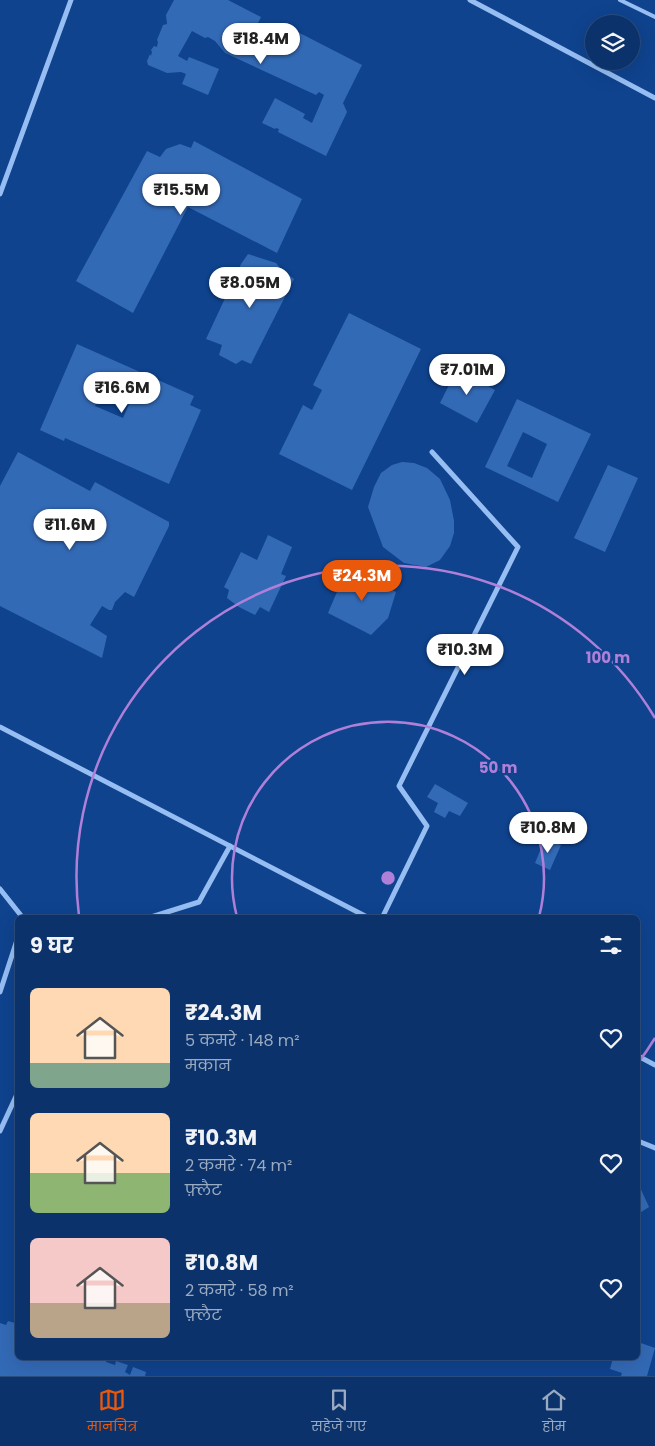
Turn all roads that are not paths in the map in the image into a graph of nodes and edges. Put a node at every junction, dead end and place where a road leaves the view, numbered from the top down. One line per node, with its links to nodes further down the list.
1 (71, 0): 6 (street)
2 (470, 0): 5 (street)
3 (620, 0): 4 (lane)
4 (655, 18)
5 (655, 98)
6 (0, 194)
7 (432, 452): 14 (street)
8 (0, 727): 9 (street)
9 (230, 846): 12 (street); 13 (street)
10 (0, 889): 11 (street)
11 (21, 915)
12 (158, 915)
13 (362, 915)
14 (383, 915)
15 (15, 946): 16 (street)
16 (0, 992)
17 (640, 1057): 18 (street)
18 (655, 1065)
19 (15, 1098): 20 (street)
20 (0, 1131)
21 (640, 1142): 22 (street)
22 (655, 1148)

